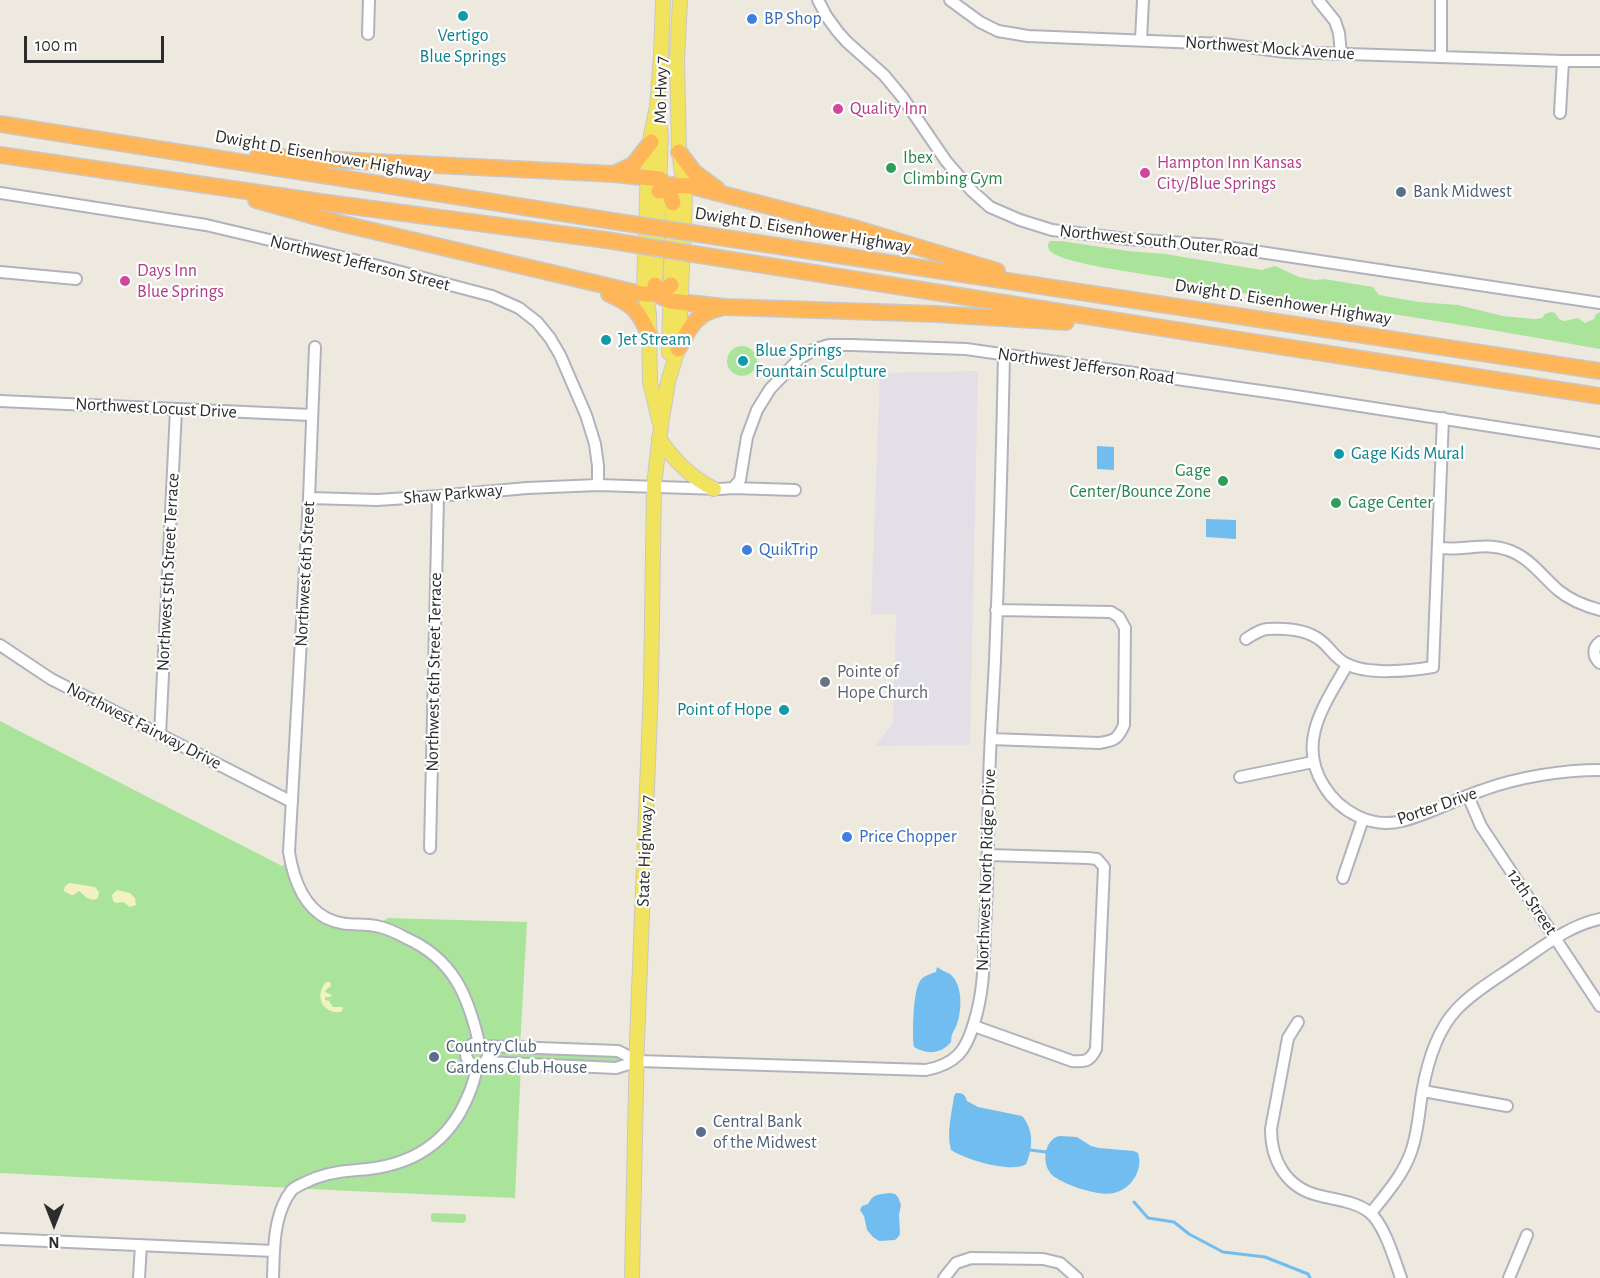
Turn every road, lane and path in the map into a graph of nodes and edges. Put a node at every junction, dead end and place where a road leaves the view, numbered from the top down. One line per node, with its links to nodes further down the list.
1 (369, 0): 9 (street)
2 (663, 0): 15 (main road, Mo Hwy 7)
3 (680, 0): 19 (main road, Mo Hwy 7)
4 (818, 0): 33 (street, Northwest South Outer Road)
5 (950, 0): 10 (street, Northwest Mock Avenue)
6 (1143, 0): 10 (street)
7 (1318, 0): 11 (street)
8 (1441, 0): 12 (street)
9 (368, 34)
10 (1141, 40): 11 (street, Northwest Mock Avenue)
11 (1341, 54): 12 (street, Northwest Mock Avenue)
12 (1441, 57): 13 (street, Northwest Mock Avenue)
13 (1563, 61): 14 (street, Northwest Mock Avenue); 16 (street)
14 (1600, 61)
15 (657, 107): 18 (main road); 24 (main road, Mo Hwy 7)
16 (1560, 113)
17 (0, 124): 20 (highway, Dwight D. Eisenhower Highway)
18 (651, 142): 22 (highway); 24 (main road)
19 (679, 152): 24 (main road, Mo Hwy 7); 26 (highway)
20 (198, 154): 22 (highway); 31 (highway, Dwight D. Eisenhower Highway, bridge)
21 (0, 155): 23 (highway)
22 (614, 174): 24 (highway)
23 (195, 183): 30 (highway); 35 (highway, bridge)
24 (665, 184): 26 (highway); 27 (highway); 32 (main road); 32 (main road)
25 (0, 193): 49 (street, Northwest Jefferson Street)
26 (727, 195): 31 (highway)
27 (673, 203): 32 (main road)
28 (0, 272): 29 (street)
29 (76, 279)
30 (602, 285): 32 (highway); 36 (highway)
31 (1046, 285): 40 (highway, Dwight D. Eisenhower Highway)
32 (662, 293): 34 (highway); 36 (main road); 38 (main road); 41 (main road)
33 (1600, 303)
34 (726, 307): 35 (highway); 38 (highway)
35 (1156, 327): 42 (highway)
36 (650, 336): 47 (main road)
37 (315, 347): 45 (street, Northwest 6th Street)
38 (678, 350): 41 (main road)
39 (1004, 355): 46 (street, Northwest Jefferson Road); 51 (street, Northwest Jefferson Road); 57 (street, Northwest North Ridge Drive)
40 (1600, 371)
41 (668, 382): 47 (main road)
42 (1600, 396)
43 (0, 401): 44 (street, Northwest Locust Drive)
44 (176, 410): 45 (street, Northwest Locust Drive); 64 (street, Northwest 5th Street Terrace)
45 (311, 416): 55 (street, Northwest 6th Street)
46 (1443, 418): 48 (street, Northwest Jefferson Road); 56 (street)
47 (660, 431): 50 (main road, State Highway 7); 52 (main road)
48 (1600, 443)
49 (598, 485): 50 (street, Shaw Parkway); 54 (street, Shaw Parkway)
50 (654, 486): 52 (street); 81 (main road, State Highway 7)
51 (733, 488): 52 (street); 53 (street)
52 (714, 489)
53 (795, 490)
54 (438, 496): 55 (street, Shaw Parkway); 72 (street, Northwest 6th Street Terrace)
55 (309, 498): 70 (street, Northwest 6th Street)
56 (1438, 548): 58 (street); 63 (street)
57 (996, 610): 65 (street, Northwest North Ridge Drive); 65 (street)
58 (1600, 610)
59 (1246, 639): 63 (street)
60 (1600, 642): 62 (street)
61 (0, 645): 64 (street, Northwest Fairway Drive)
62 (1600, 663)
63 (1347, 664): 66 (street, Porter Drive)
64 (160, 735): 70 (street, Northwest Fairway Drive)
65 (991, 739): 73 (street, Northwest North Ridge Drive)
66 (1313, 762): 68 (street); 71 (street, Porter Drive)
67 (1600, 770): 69 (street, Porter Drive)
68 (1240, 777)
69 (1468, 796): 71 (street, Porter Drive); 76 (street, 12th Street)
70 (292, 802): 80 (street, Northwest 6th Street)
71 (1363, 819): 74 (street)
72 (430, 848)
73 (989, 855): 79 (street, Northwest North Ridge Drive); 79 (street)
74 (1343, 879)
75 (1600, 918): 76 (street)
76 (1556, 938): 77 (street, 12th Street); 83 (street)
77 (1600, 1006)
78 (1298, 1022): 85 (street)
79 (974, 1026): 81 (street, Northwest North Ridge Drive)
80 (482, 1045): 81 (street); 82 (street); 82 (street)
81 (638, 1061): 82 (street); 93 (main road, State Highway 7)
82 (481, 1064): 90 (street)
83 (1422, 1091): 84 (street); 85 (street)
84 (1508, 1106)
85 (1371, 1213): 96 (street)
86 (1527, 1235): 97 (street)
87 (0, 1239): 88 (street); 89 (street)
88 (0, 1244)
89 (141, 1245): 90 (street); 91 (street)
90 (274, 1251): 92 (street)
91 (139, 1278)
92 (273, 1278)
93 (632, 1278)
94 (944, 1278): 95 (street)
95 (1077, 1278)
96 (1401, 1278)
97 (1509, 1278)

